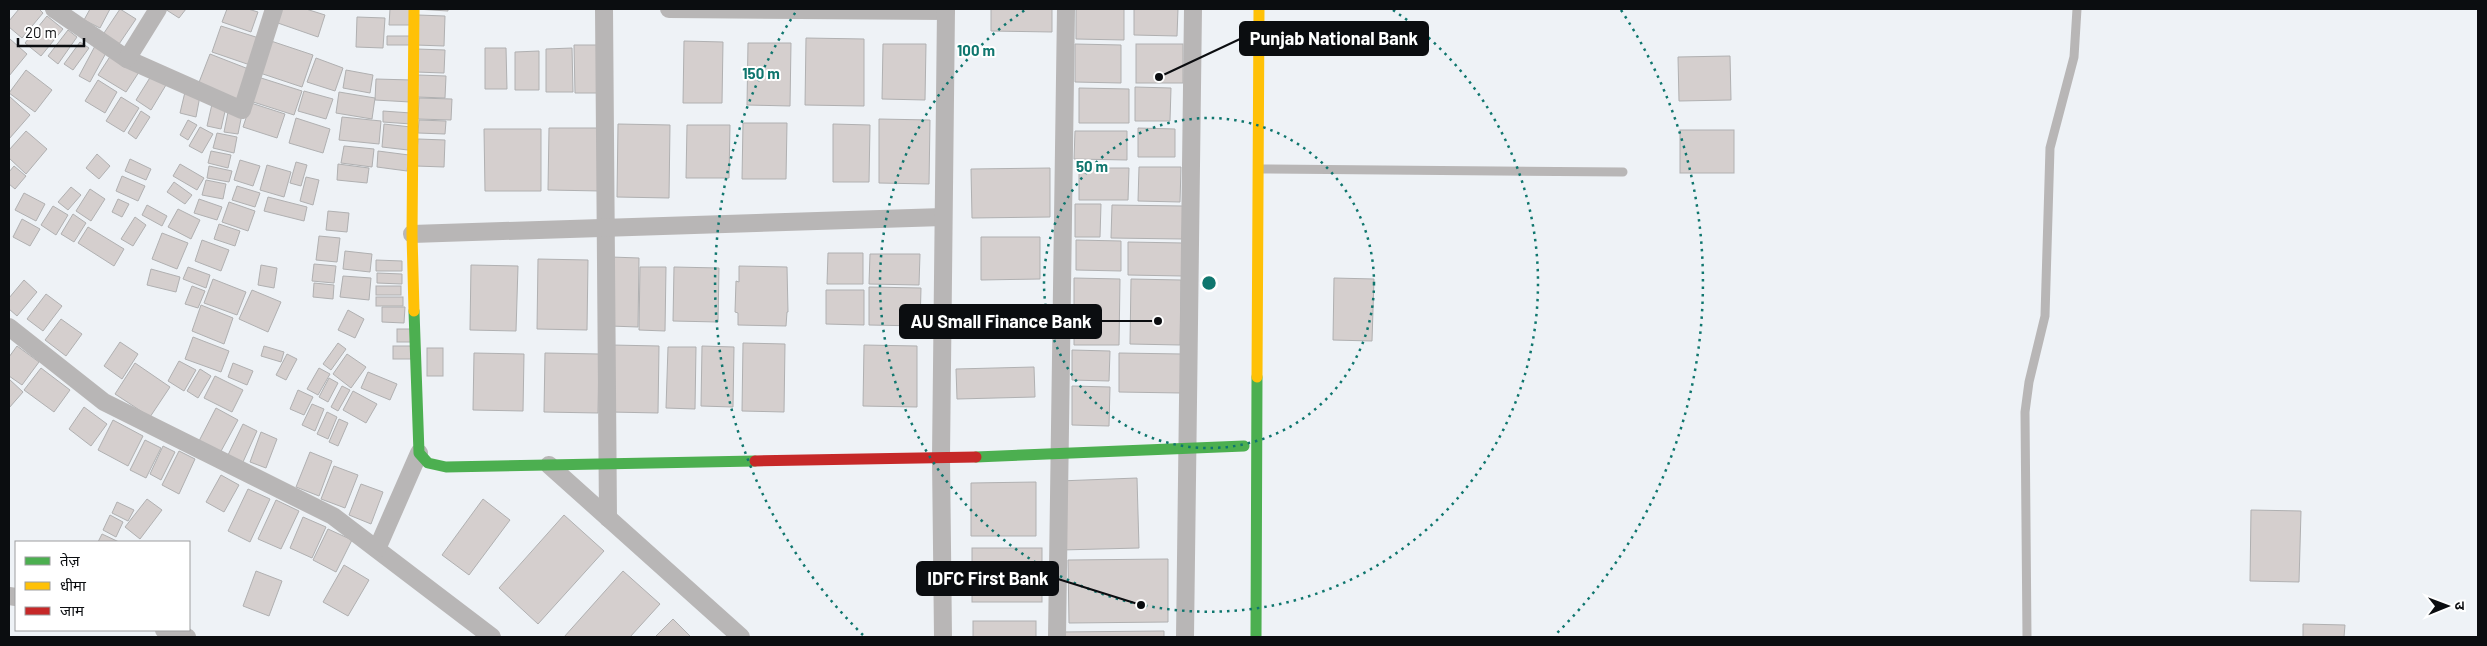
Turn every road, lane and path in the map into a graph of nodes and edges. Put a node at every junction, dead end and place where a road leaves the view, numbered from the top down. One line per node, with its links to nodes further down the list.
1 (54, 9): 13 (street)
2 (158, 9): 14 (street)
3 (274, 9): 14 (street)
4 (414, 9): 19 (street)
5 (604, 9): 18 (street)
6 (669, 9): 7 (street)
7 (795, 9): 12 (street)
8 (1066, 9): 24 (street)
9 (1193, 9): 22 (street)
10 (1259, 9): 15 (street)
11 (2077, 9): 36 (lane)
12 (946, 10): 17 (street)
13 (76, 16): 14 (street)
14 (128, 59)
15 (1258, 169): 16 (lane); 35 (street)
16 (1623, 172)
17 (943, 218): 18 (street); 25 (street)
18 (606, 228): 19 (street); 26 (street)
19 (412, 234): 23 (street)
20 (9, 327): 29 (street)
21 (1244, 446): 22 (street)
22 (1187, 447): 24 (street); 34 (street)
23 (419, 453): 27 (street); 29 (street)
24 (1059, 454): 25 (street); 33 (street)
25 (941, 457): 26 (street); 32 (street)
26 (608, 463): 27 (street); 28 (street)
27 (549, 465): 28 (street)
28 (608, 518): 31 (street)
29 (377, 549): 30 (street)
30 (492, 637)
31 (740, 637)
32 (943, 637)
33 (1057, 637)
34 (1184, 637)
35 (1256, 637)
36 (2027, 637)

